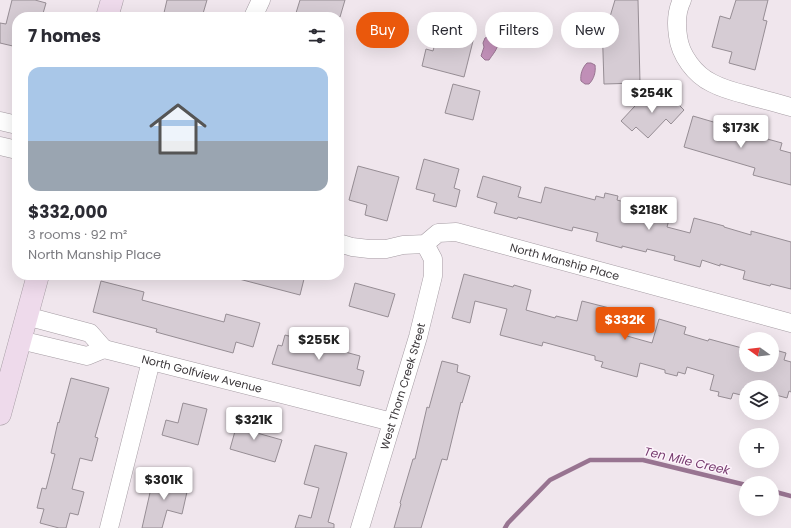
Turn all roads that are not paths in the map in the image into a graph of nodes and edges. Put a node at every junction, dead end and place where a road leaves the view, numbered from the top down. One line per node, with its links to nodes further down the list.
1 (112, 0): 4 (main road)
2 (261, 0): 5 (street)
3 (682, 0): 6 (street)
4 (108, 12)
5 (255, 12)
6 (791, 107)
7 (0, 121): 8 (street)
8 (12, 124)
9 (0, 146): 10 (street)
10 (12, 149)
11 (425, 244): 12 (street); 15 (street, North Manship Place); 20 (street, West Thorn Creek Street)
12 (344, 245)
13 (37, 280): 14 (main road)
14 (26, 316): 16 (main road); 17 (street)
15 (791, 323)
16 (20, 340): 17 (street); 19 (main road)
17 (104, 349): 18 (street, North Golfview Avenue)
18 (151, 361): 20 (street, North Golfview Avenue); 21 (street)
19 (0, 414)
20 (392, 422): 22 (street, West Thorn Creek Street)
21 (109, 528)
22 (360, 528)

